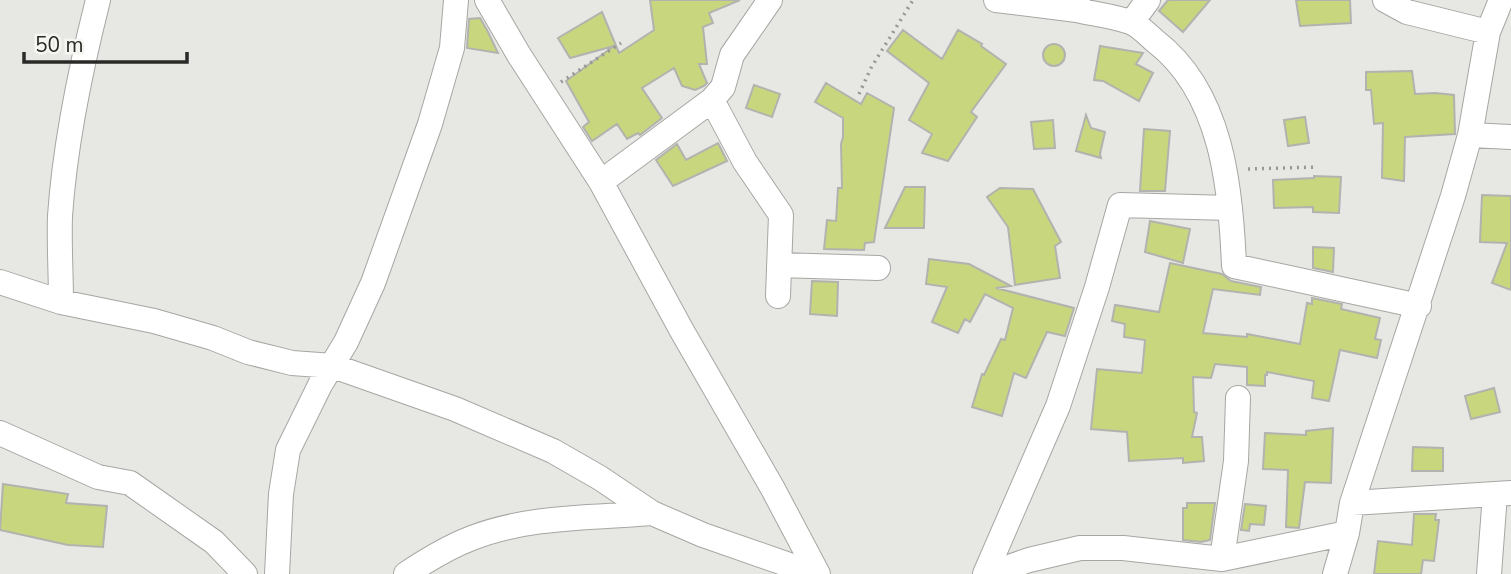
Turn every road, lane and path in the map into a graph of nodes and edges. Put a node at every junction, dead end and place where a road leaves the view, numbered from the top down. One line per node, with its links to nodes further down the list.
1 (98, 0): 27 (street)
2 (456, 0): 29 (street)
3 (487, 0): 14 (street)
4 (770, 0): 16 (street)
5 (913, 0): 15 (path)
6 (996, 0): 10 (street)
7 (1148, 0): 11 (street)
8 (1385, 0): 12 (street)
9 (1501, 0): 12 (street)
10 (1078, 5): 11 (street)
11 (1132, 22): 20 (street)
12 (1488, 32): 17 (street)
13 (621, 43): 14 (path)
14 (544, 93): 21 (street)
15 (859, 94)
16 (712, 100): 21 (street); 23 (street)
17 (1469, 135): 18 (street); 28 (street)
18 (1511, 137)
19 (1318, 167): 20 (path)
20 (1225, 170): 22 (street)
21 (601, 182): 37 (street)
22 (1230, 208): 28 (street); 41 (street)
23 (779, 265): 24 (street); 26 (street)
24 (878, 268)
25 (0, 282): 27 (street)
26 (778, 296)
27 (61, 302): 29 (street)
28 (1419, 306): 33 (street)
29 (333, 366): 34 (street); 39 (street)
30 (1238, 398): 36 (street)
31 (0, 433): 38 (street)
32 (1503, 494): 33 (street); 43 (street)
33 (1352, 503): 35 (street)
34 (652, 513): 37 (street); 40 (street)
35 (1347, 533): 36 (street); 42 (street)
36 (1222, 559): 41 (street)
37 (813, 573)
38 (245, 574)
39 (277, 574)
40 (406, 574)
41 (987, 574)
42 (1335, 574)
43 (1489, 574)

